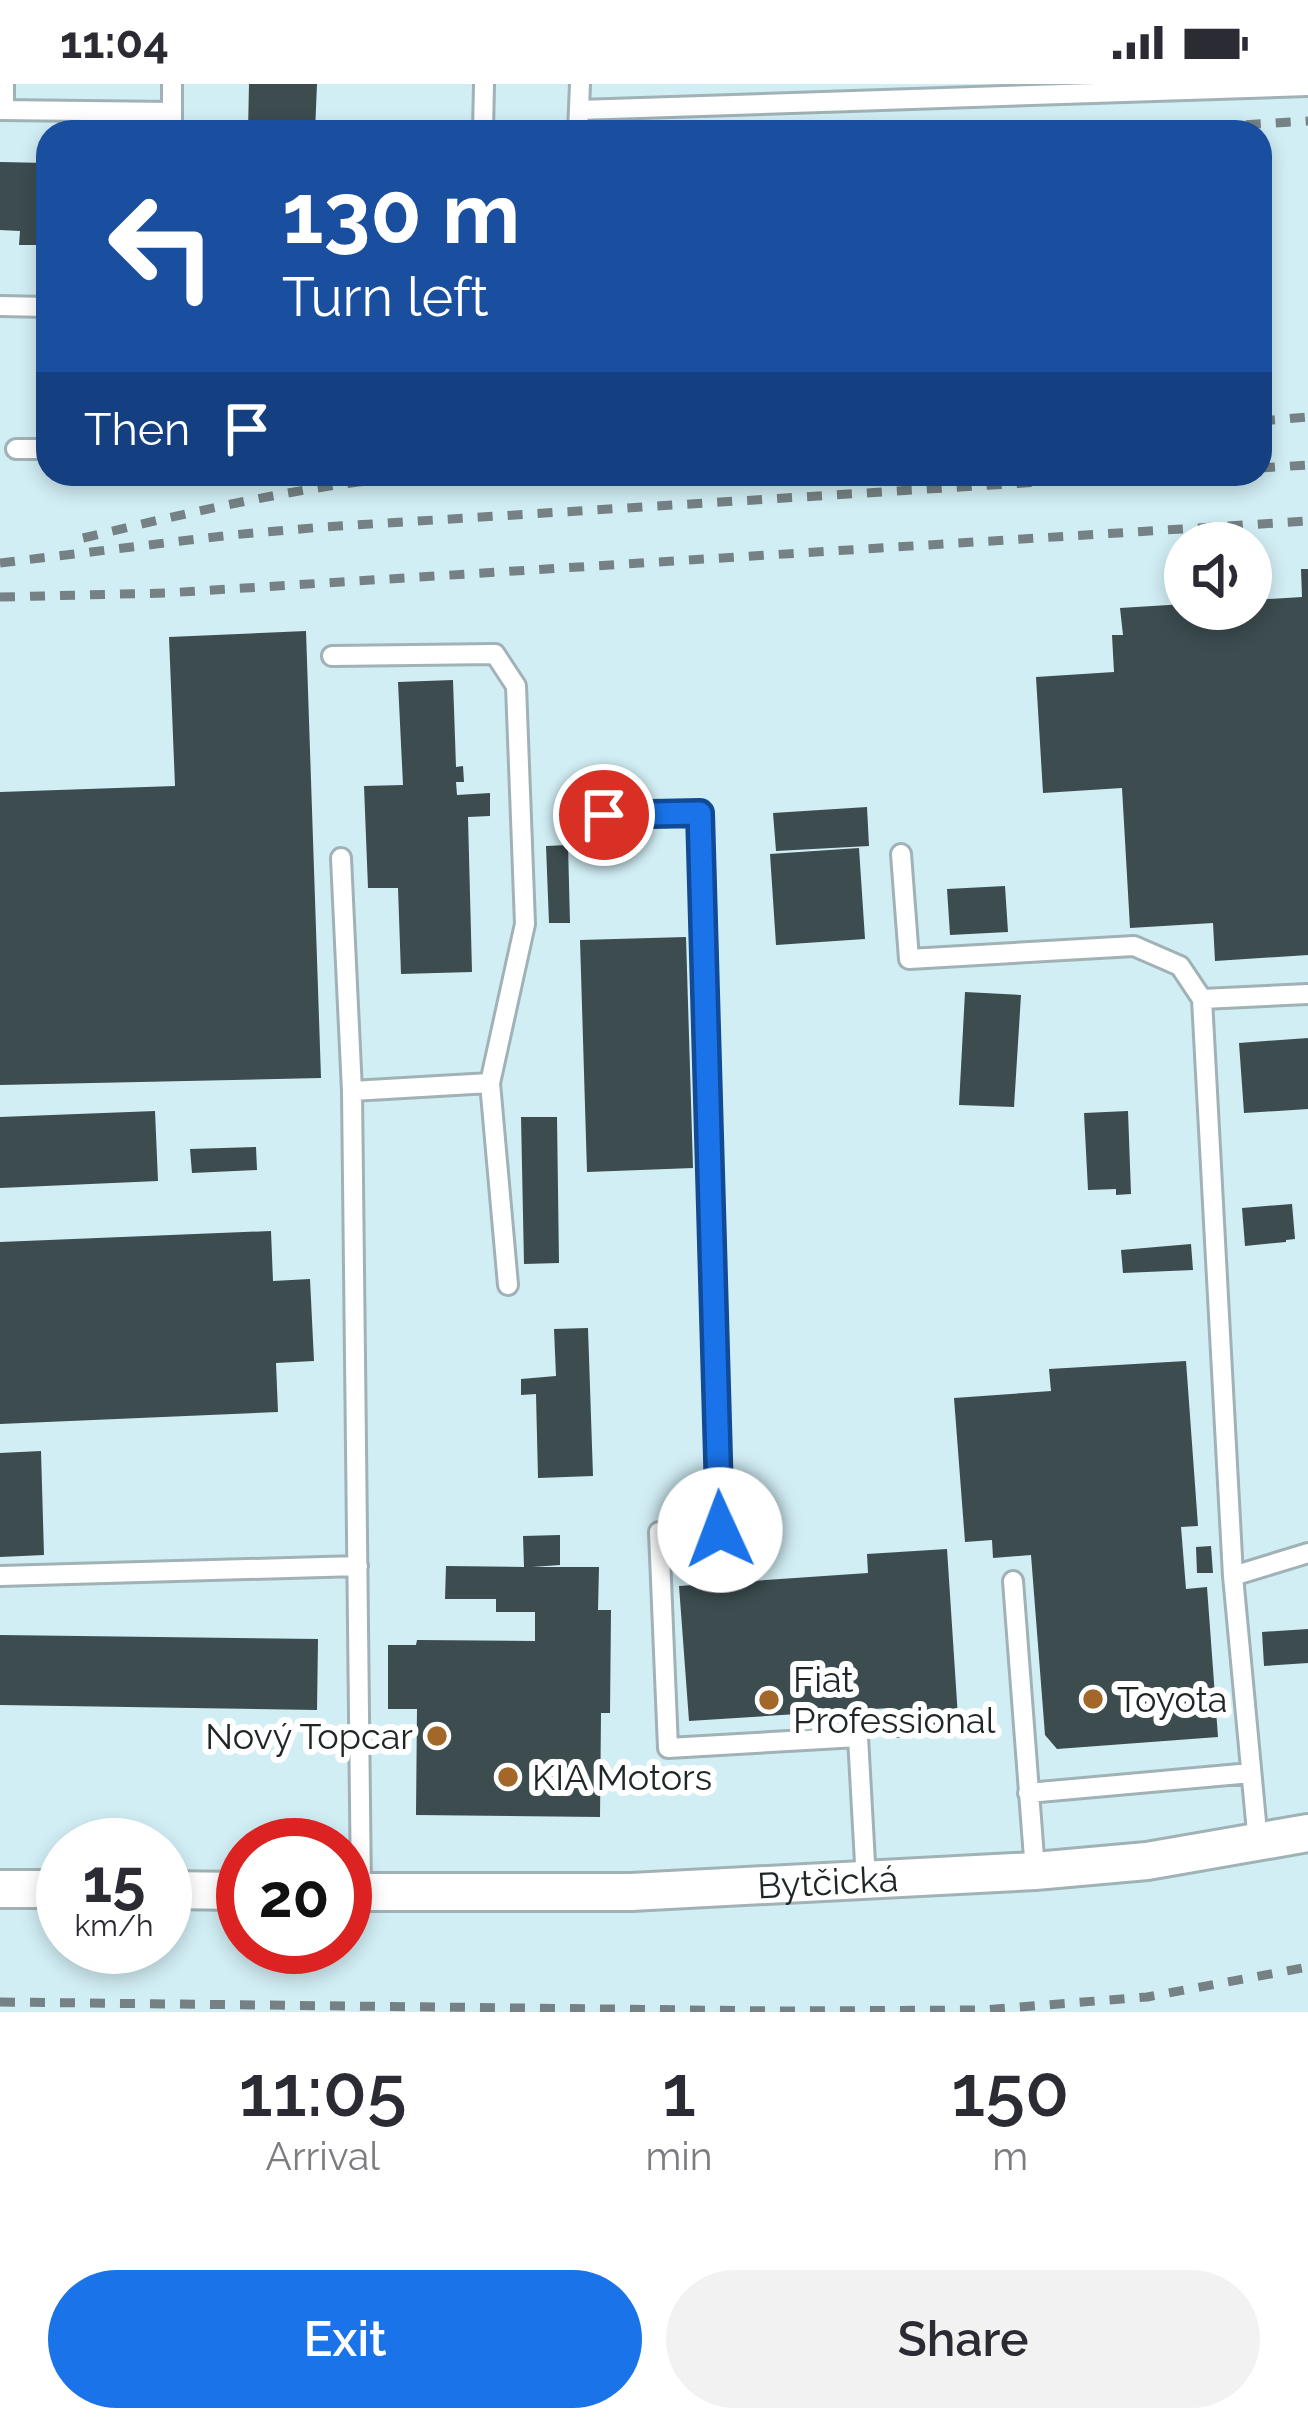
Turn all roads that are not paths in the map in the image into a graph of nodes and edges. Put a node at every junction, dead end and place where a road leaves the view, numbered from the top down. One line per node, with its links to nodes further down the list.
1 (4, 84): 7 (lane)
2 (172, 84): 10 (lane)
3 (484, 84): 11 (lane)
4 (580, 84): 8 (lane)
5 (1308, 86): 6 (lane)
6 (1080, 89): 8 (lane)
7 (2, 110): 9 (lane)
8 (579, 110): 12 (lane)
9 (144, 120)
10 (172, 120)
11 (483, 120)
12 (579, 120)
13 (0, 305): 14 (lane)
14 (36, 306)
15 (16, 449): 16 (lane)
16 (36, 449)
17 (332, 656): 23 (lane)
18 (604, 815): 37 (lane)
19 (901, 854): 22 (lane)
20 (341, 858): 24 (lane)
21 (1308, 994): 22 (lane)
22 (1202, 999): 29 (lane)
23 (490, 1083): 24 (lane); 25 (lane)
24 (352, 1091): 27 (lane)
25 (508, 1285)
26 (1308, 1553): 29 (lane)
27 (358, 1566): 28 (lane); 33 (lane)
28 (0, 1576)
29 (1233, 1576): 31 (lane)
30 (1013, 1581): 32 (lane)
31 (1251, 1772): 32 (lane); 35 (lane)
32 (1028, 1793): 36 (lane)
33 (354, 1818)
34 (1308, 1833): 35 (street, Bytčická)
35 (1258, 1844): 36 (street, Bytčická)
36 (1035, 1871): 37 (street, Bytčická)
37 (866, 1881): 40 (street, Bytčická)
38 (0, 1889): 39 (street)
39 (36, 1889)
40 (372, 1892)

